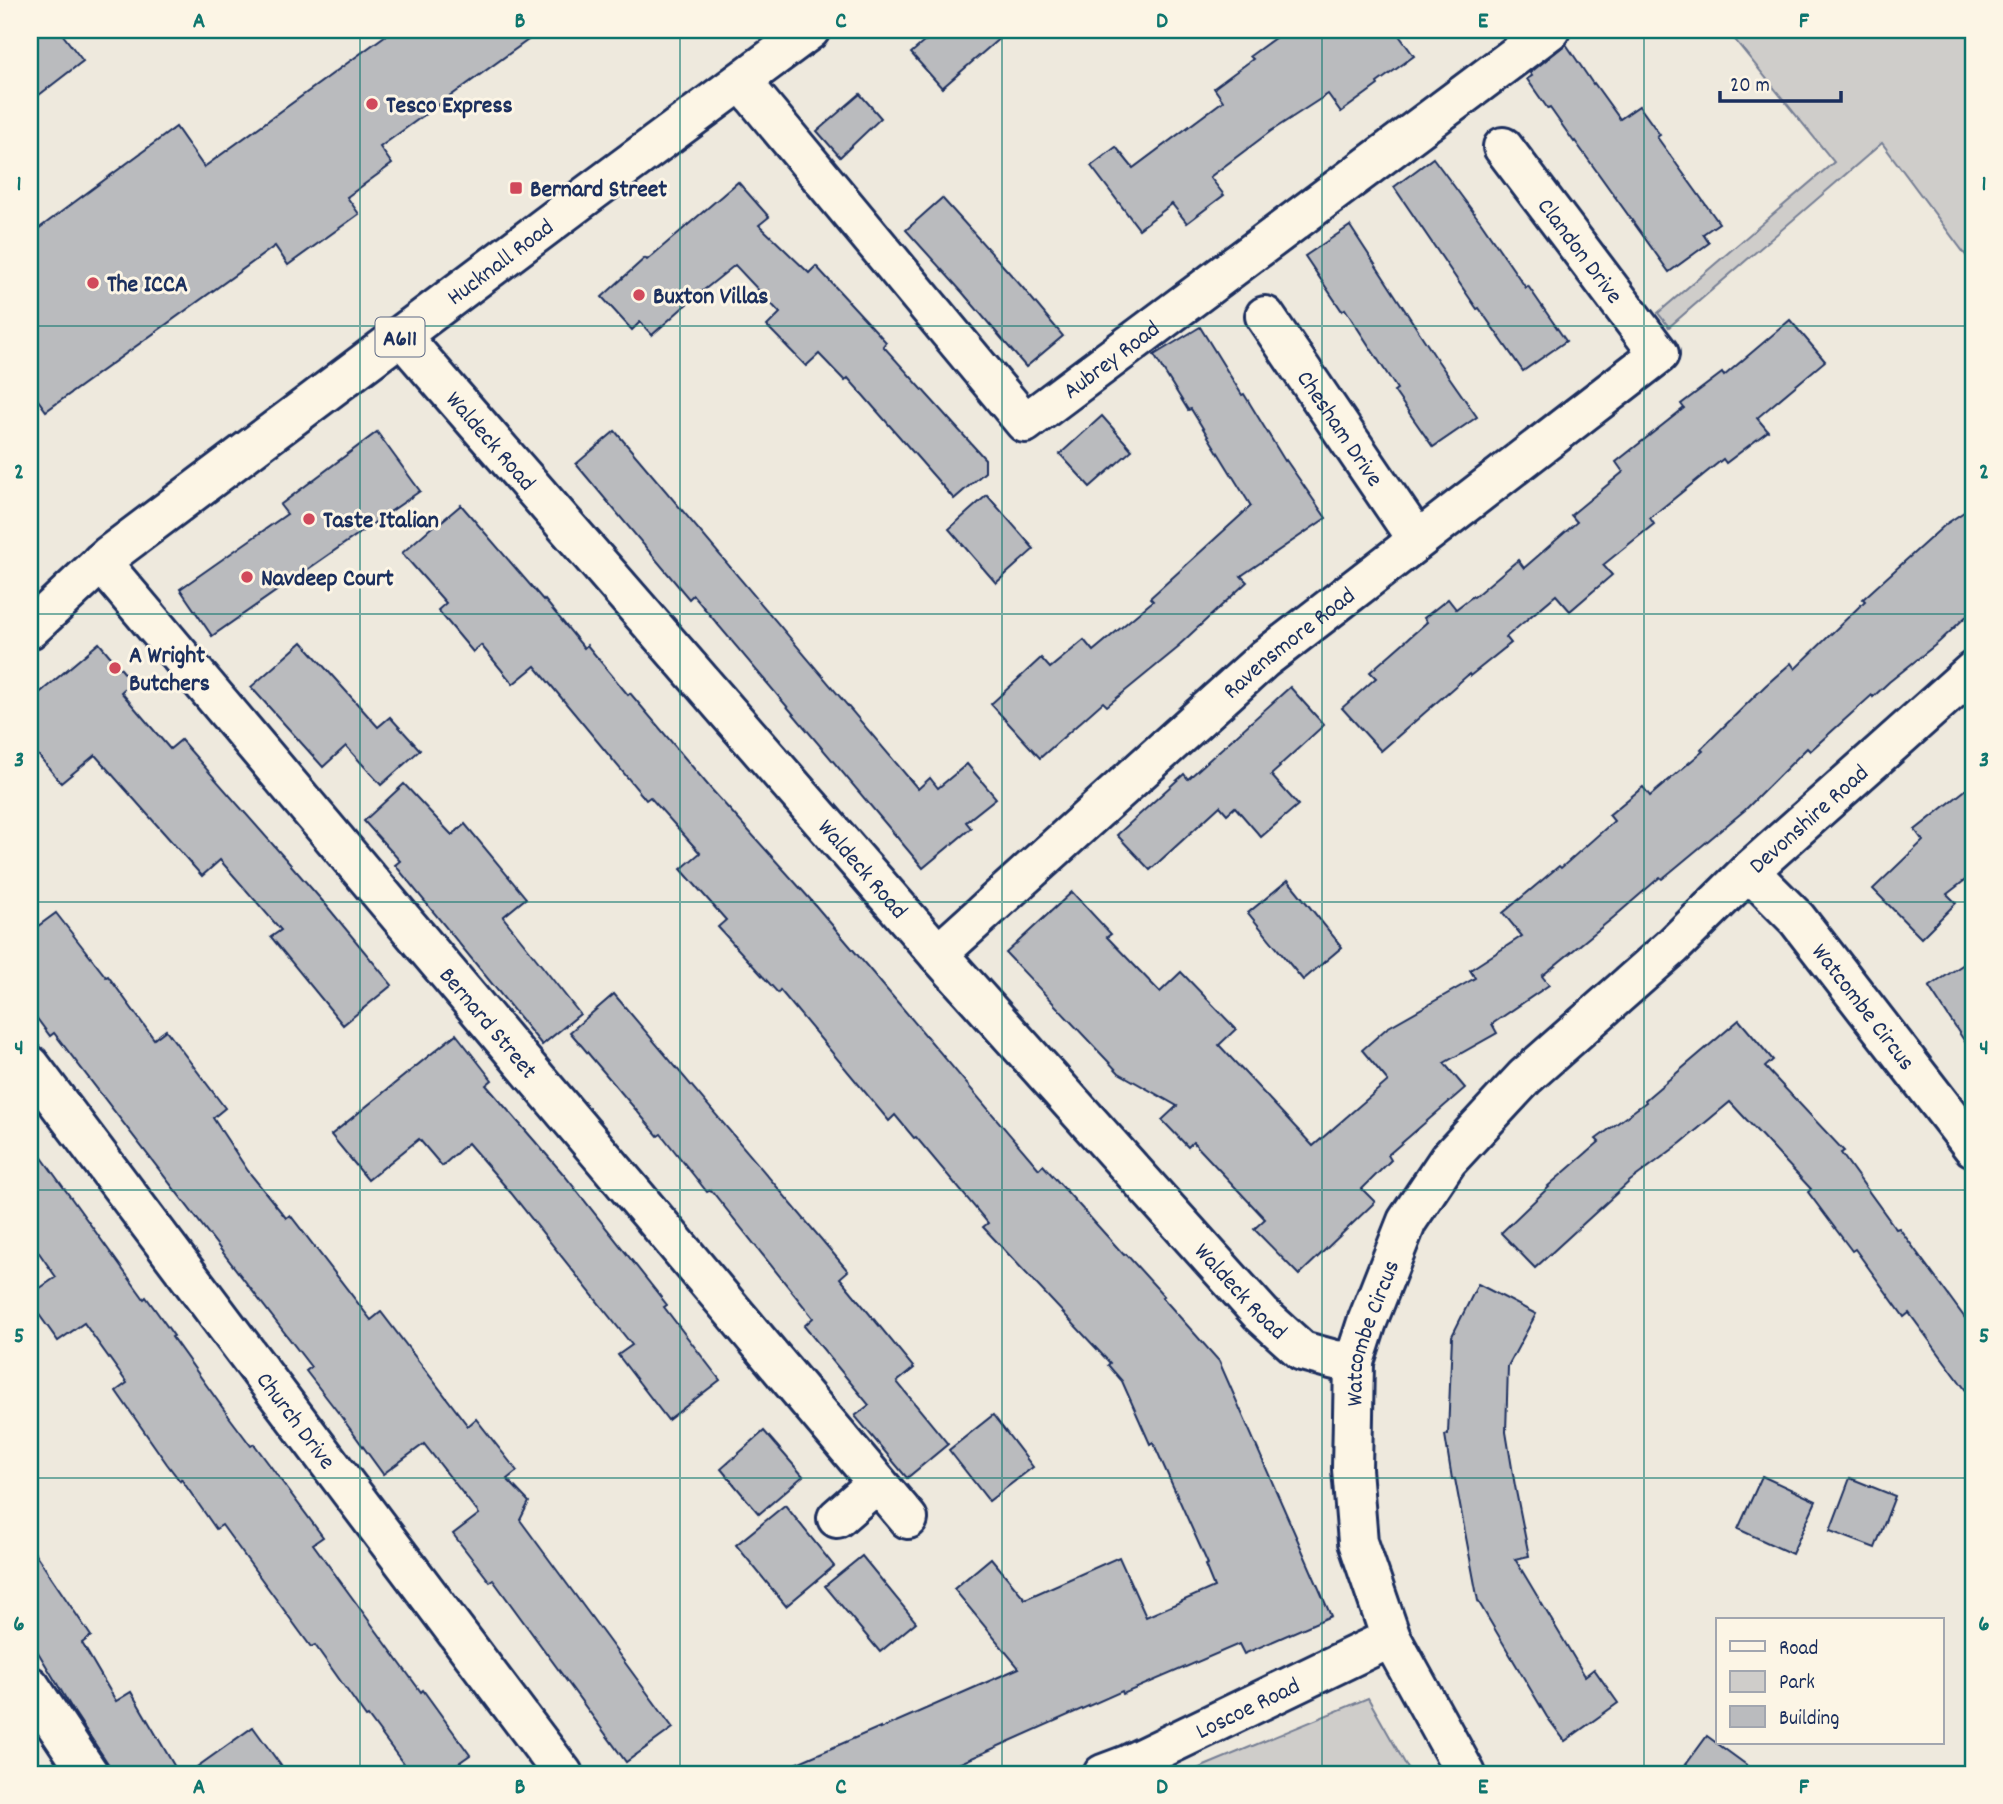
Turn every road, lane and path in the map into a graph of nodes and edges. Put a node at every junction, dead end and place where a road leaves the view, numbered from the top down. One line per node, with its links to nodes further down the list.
1 (810, 30): 3 (street, Hucknall Road / A611)
2 (1550, 30): 3 (street, Aubrey Road)
3 (742, 82): 6 (street, Hucknall Road / A611)
4 (1503, 147): 7 (street, Clandon Drive)
5 (1265, 316): 8 (street, Chesham Drive)
6 (401, 336): 9 (street, Hucknall Road / A611); 13 (street, Waldeck Road)
7 (1659, 354): 8 (street, Ravensmore Road)
8 (1417, 540): 13 (street, Ravensmore Road)
9 (101, 562): 10 (street, Hucknall Road / A611); 18 (street, Bernard Street)
10 (30, 629)
11 (1973, 671): 12 (street, Devonshire Road)
12 (1749, 871): 14 (street, Devonshire Road); 16 (street, Watcombe Circus)
13 (939, 954): 17 (street, Waldeck Road)
14 (1646, 970): 17 (street, Watcombe Circus)
15 (30, 1065): 24 (street, Church Drive)
16 (1973, 1147)
17 (1354, 1362): 21 (street, Watcombe Circus)
18 (877, 1483): 19 (street); 20 (street, Bernard Street)
19 (837, 1518)
20 (908, 1519)
21 (1391, 1638): 25 (street, Loscoe Road); 26 (street, Watcombe Circus)
22 (30, 1686): 23 (street)
23 (89, 1774)
24 (563, 1774)
25 (1103, 1774)
26 (1466, 1774)

